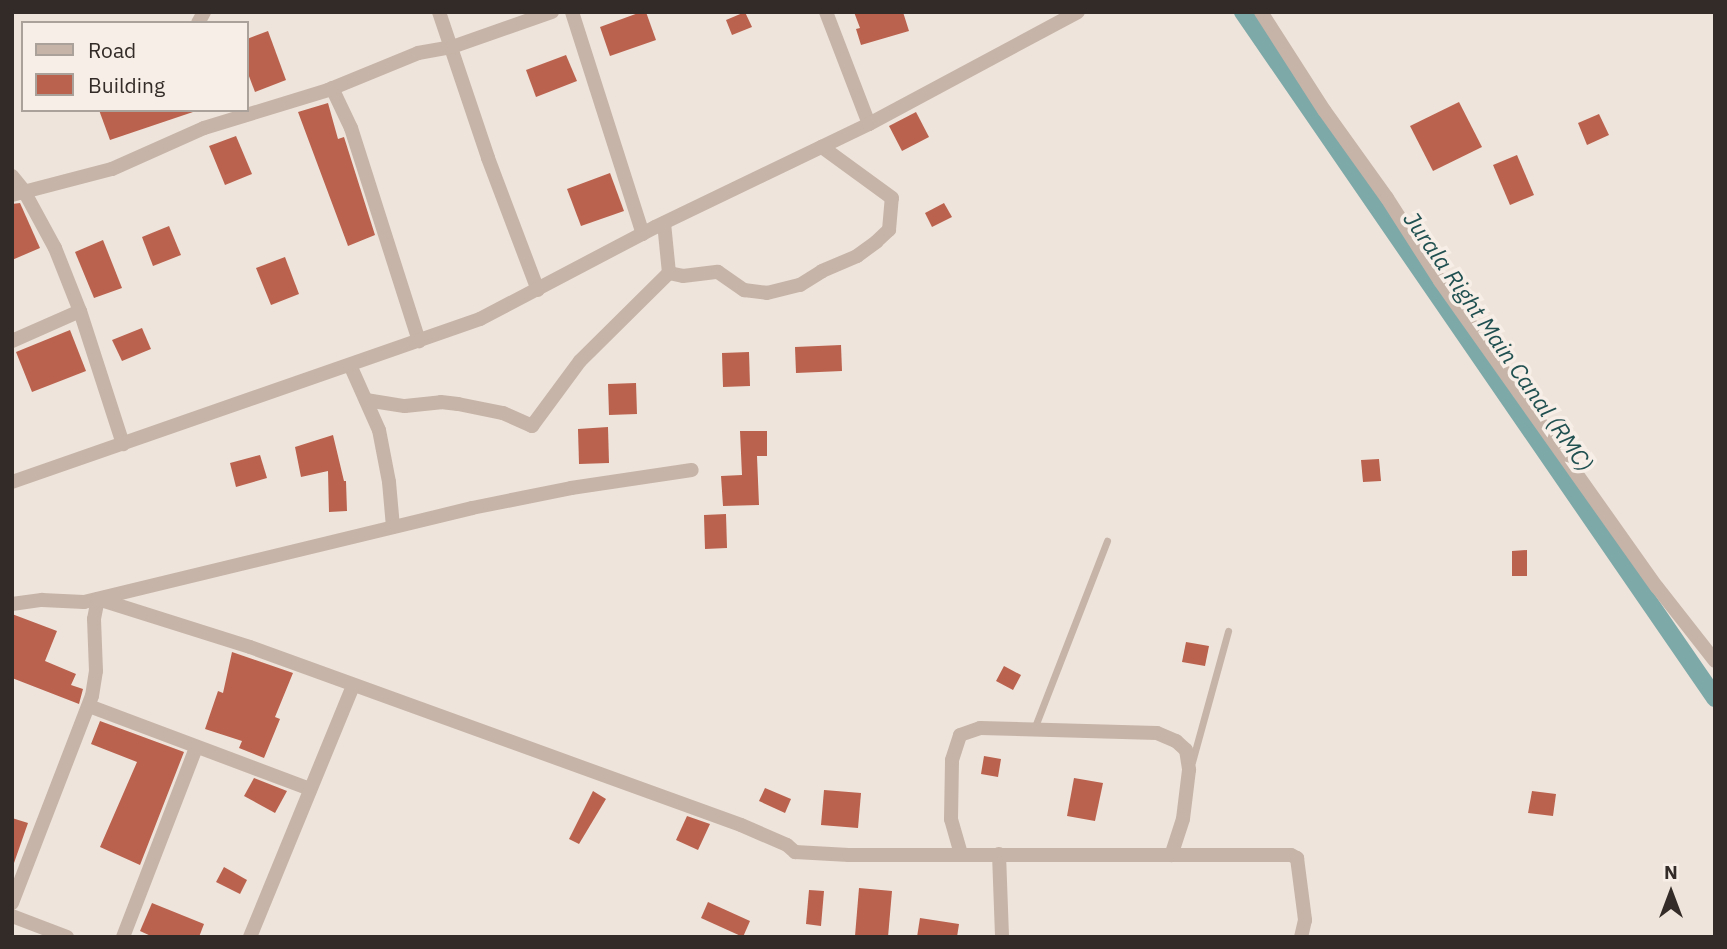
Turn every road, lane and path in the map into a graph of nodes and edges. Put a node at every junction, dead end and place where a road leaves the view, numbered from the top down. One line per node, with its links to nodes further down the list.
1 (439, 12): 7 (street)
2 (552, 12): 7 (street)
3 (572, 12): 16 (street)
4 (825, 12): 11 (street)
5 (1261, 12): 32 (street)
6 (1069, 14): 11 (street)
7 (452, 47): 8 (street); 18 (street)
8 (332, 88): 9 (street); 21 (street)
9 (248, 110)
10 (232, 114): 14 (street)
11 (869, 124): 12 (street)
12 (822, 147): 15 (street); 17 (street)
13 (12, 176): 14 (street)
14 (18, 193): 19 (street)
15 (664, 223): 16 (street); 17 (street)
16 (643, 234): 18 (street)
17 (669, 273): 23 (street)
18 (538, 290): 21 (street)
19 (80, 311): 20 (street); 24 (street)
20 (12, 341)
21 (419, 341): 22 (street)
22 (350, 365): 23 (street); 24 (street)
23 (366, 400): 27 (street)
24 (123, 444): 26 (street)
25 (692, 470): 27 (street)
26 (12, 482)
27 (393, 527): 29 (street)
28 (1107, 541): 35 (lane)
29 (98, 599): 30 (street); 33 (street); 34 (street)
30 (12, 604)
31 (1228, 631): 37 (lane)
32 (1715, 661)
33 (353, 686): 38 (street); 39 (street)
34 (89, 706): 36 (street); 42 (street)
35 (1034, 730): 37 (street); 39 (street)
36 (196, 748): 38 (street); 45 (street)
37 (1189, 769): 41 (street)
38 (310, 789): 46 (street)
39 (961, 854): 40 (street)
40 (999, 854): 41 (street); 47 (street)
41 (1171, 855): 48 (street)
42 (12, 903)
43 (12, 916): 44 (street)
44 (66, 937)
45 (123, 937)
46 (250, 937)
47 (1002, 937)
48 (1301, 937)

